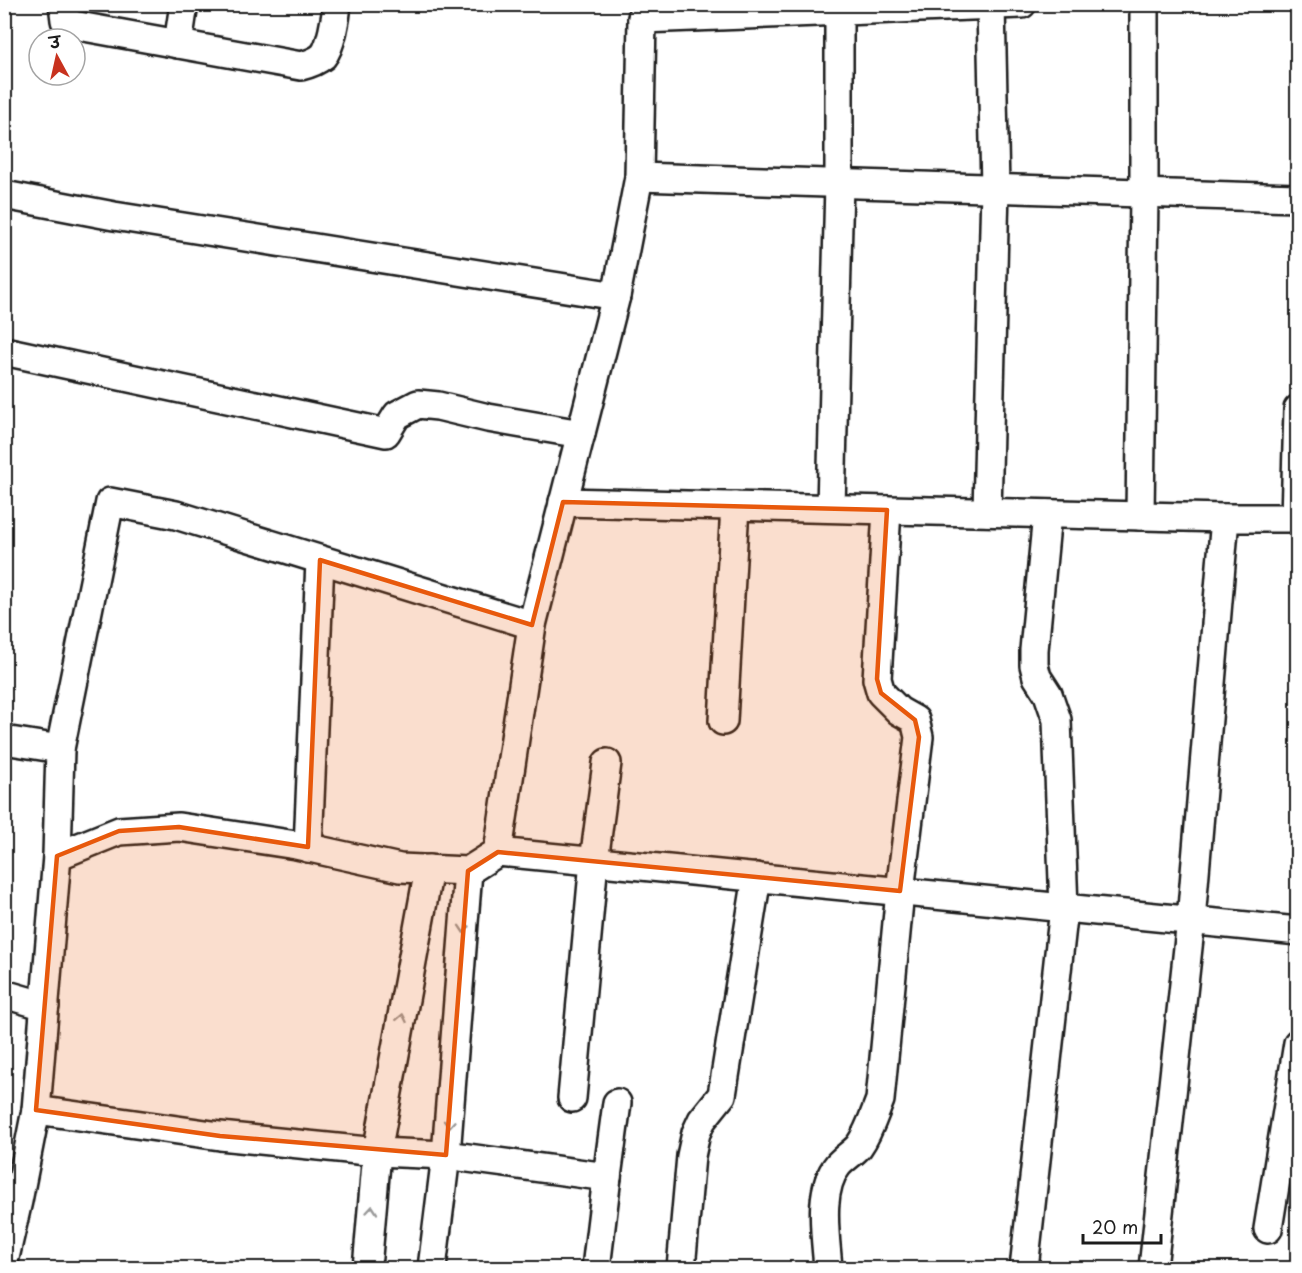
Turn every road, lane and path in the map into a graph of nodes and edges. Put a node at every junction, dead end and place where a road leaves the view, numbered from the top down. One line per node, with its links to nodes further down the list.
1 (63, 4): 9 (street)
2 (184, 4): 9 (street)
3 (338, 4): 9 (street)
4 (1022, 4): 6 (street)
5 (1144, 4): 13 (street)
6 (991, 6): 8 (street); 12 (street)
7 (643, 12): 8 (street); 10 (street)
8 (839, 12): 11 (street)
9 (178, 44)
10 (639, 177): 11 (street); 16 (street)
11 (839, 183): 12 (street); 23 (street)
12 (995, 188): 13 (street); 25 (street)
13 (1144, 193): 15 (street); 27 (street)
14 (4, 195): 16 (street)
15 (1298, 198)
16 (616, 296): 19 (street)
17 (4, 351): 19 (street)
18 (1298, 409): 20 (street)
19 (581, 434): 21 (street)
20 (1297, 463): 28 (street)
21 (564, 502): 22 (street); 30 (street)
22 (735, 506): 23 (street); 31 (street)
23 (831, 508): 24 (street)
24 (887, 510): 25 (street); 42 (street)
25 (987, 512): 26 (street)
26 (1047, 514): 27 (street); 43 (street)
27 (1140, 516): 28 (street)
28 (1225, 518): 44 (street)
29 (320, 560): 30 (street); 33 (street); 35 (street)
30 (532, 626): 36 (street)
31 (723, 721)
32 (4, 740): 33 (street)
33 (60, 749): 37 (street)
34 (607, 763): 38 (street)
35 (308, 848): 37 (street); 39 (street)
36 (498, 852): 38 (street); 40 (street)
37 (57, 856): 47 (street)
38 (594, 861): 41 (street); 49 (street)
39 (429, 869): 40 (street); 52 (street, one-way to 39)
40 (468, 871): 53 (street, one-way to 53)
41 (757, 877): 42 (street); 61 (street)
42 (900, 891): 43 (street); 62 (street)
43 (1064, 908): 44 (street); 63 (street)
44 (1191, 920): 45 (street); 64 (street)
45 (1298, 930)
46 (4, 994): 47 (street)
47 (45, 1006): 51 (street)
48 (1298, 1043): 56 (street)
49 (572, 1098)
50 (617, 1103): 54 (street)
51 (36, 1110): 52 (street); 55 (street)
52 (377, 1152): 53 (street); 58 (street, one-way to 52)
53 (446, 1155): 54 (street); 59 (street)
54 (607, 1177): 60 (street)
55 (11, 1200): 57 (street)
56 (1268, 1229)
57 (4, 1262)
58 (367, 1269)
59 (432, 1269)
60 (596, 1269)
61 (681, 1269)
62 (828, 1269)
63 (1024, 1269)
64 (1153, 1269)

